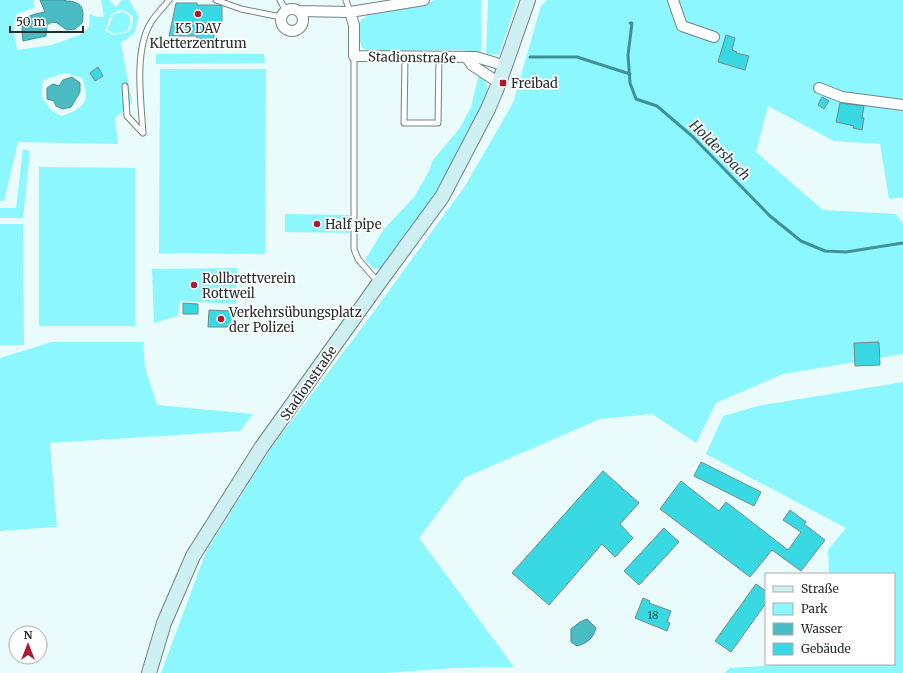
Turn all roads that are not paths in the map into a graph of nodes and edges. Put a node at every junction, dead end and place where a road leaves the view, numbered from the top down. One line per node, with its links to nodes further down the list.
1 (169, 0): 18 (lane)
2 (216, 0): 10 (lane)
3 (280, 0): 10 (lane)
4 (346, 0): 9 (lane)
5 (424, 0): 9 (street)
6 (528, 0): 16 (street, Stadionstraße)
7 (673, 0): 11 (street)
8 (298, 11): 9 (street); 10 (street); 10 (street)
9 (350, 12): 12 (street, Stadionstraße)
10 (284, 14)
11 (714, 37)
12 (354, 56): 13 (street, Stadionstraße); 21 (lane)
13 (405, 57): 14 (street, Stadionstraße); 14 (lane)
14 (439, 57): 15 (street, Stadionstraße)
15 (467, 58): 16 (street, Stadionstraße); 17 (street, Stadionstraße)
16 (506, 66): 17 (street, Stadionstraße)
17 (500, 83): 21 (street, Stadionstraße)
18 (125, 86)
19 (819, 88): 20 (street)
20 (903, 105)
21 (379, 283): 22 (street, Stadionstraße)
22 (149, 673)

